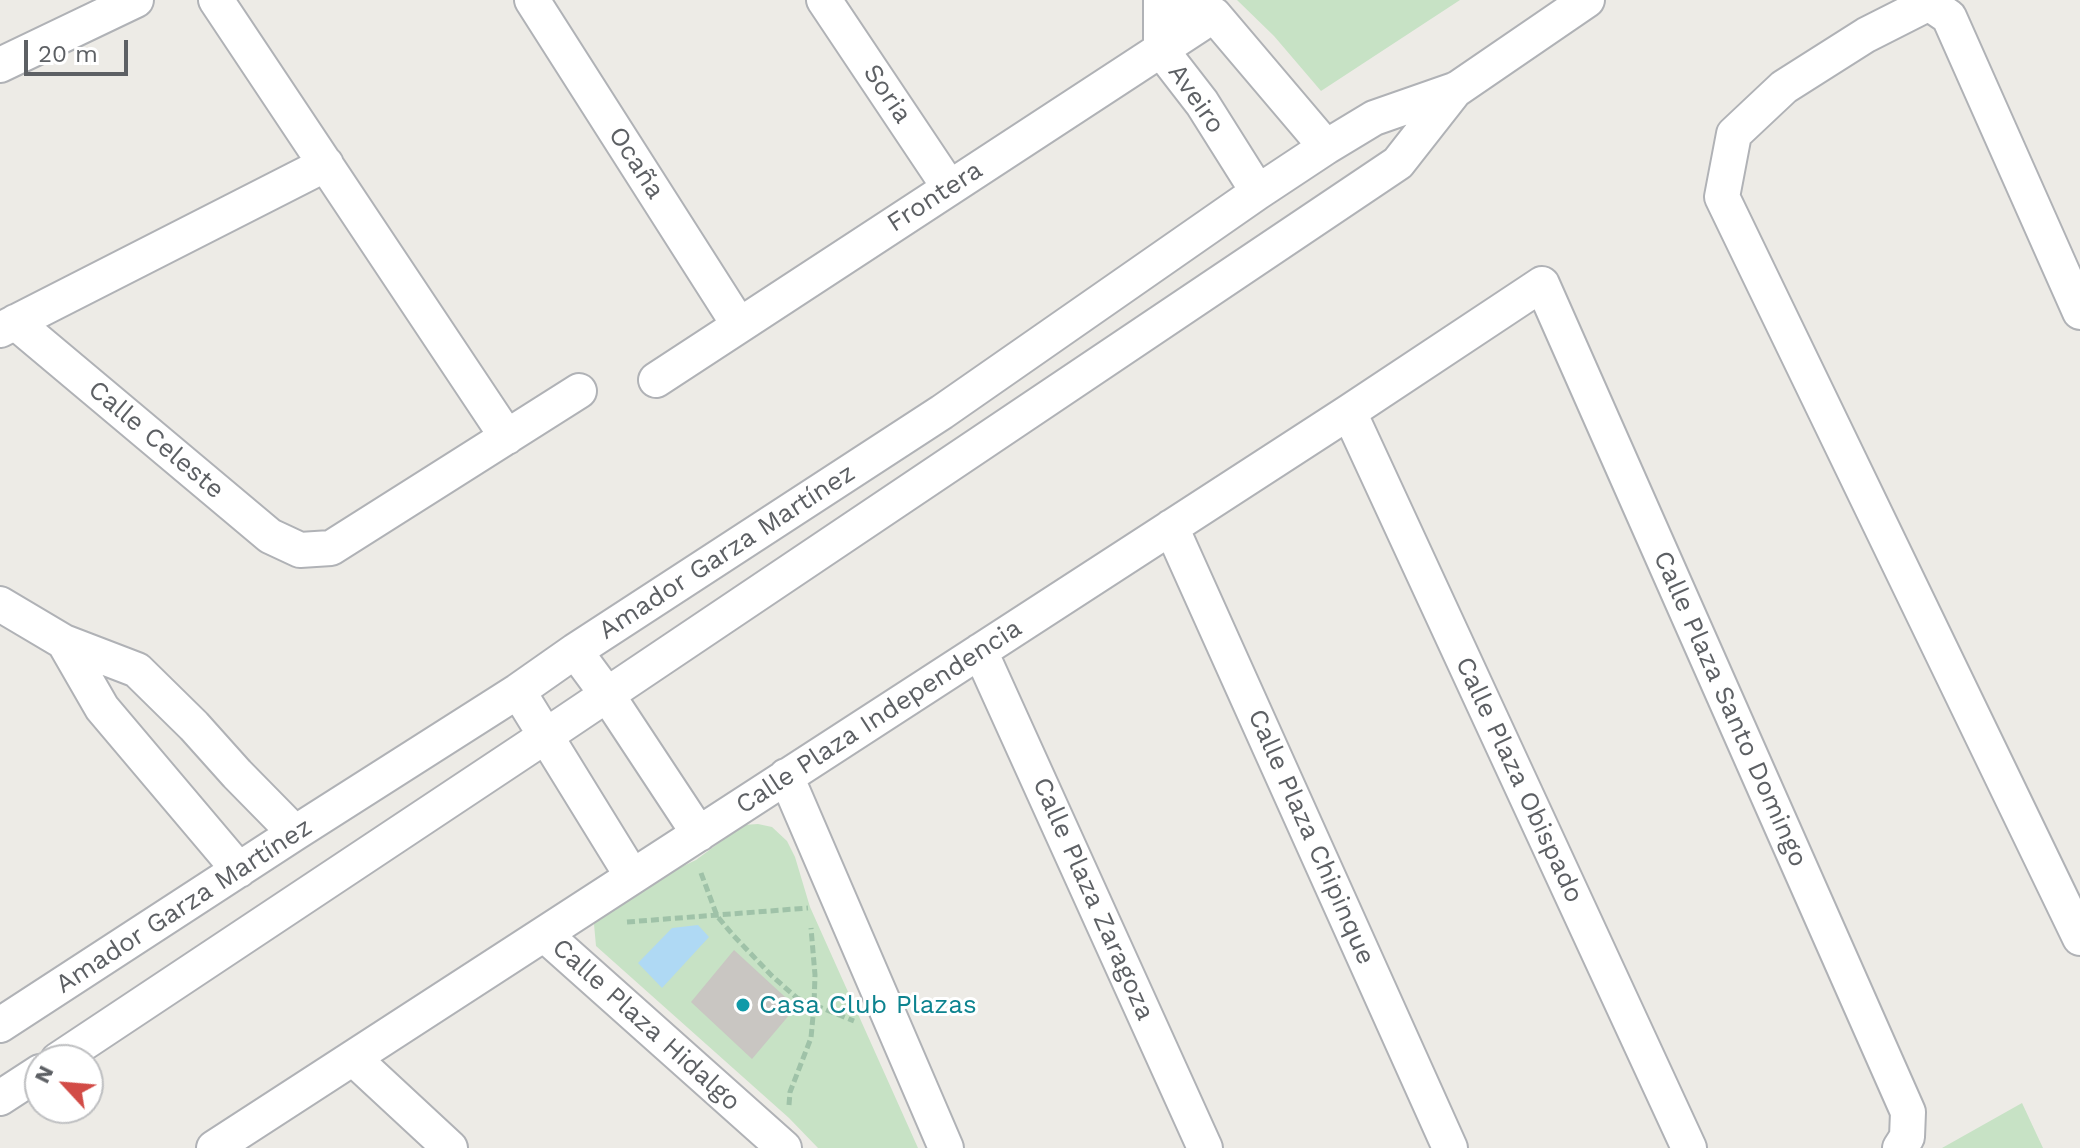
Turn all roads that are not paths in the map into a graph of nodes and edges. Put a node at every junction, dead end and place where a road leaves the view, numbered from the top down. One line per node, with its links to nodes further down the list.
1 (136, 0): 11 (street)
2 (216, 0): 14 (street)
3 (532, 0): 19 (street, Ocaña)
4 (824, 0): 15 (street, Soria)
5 (1161, 0): 10 (street, Aveiro)
6 (1175, 0): 9 (street)
7 (1587, 0): 12 (street, Amador Garza Martínez)
8 (1932, 2): 18 (street); 39 (street)
9 (1214, 15): 10 (street, Frontera); 13 (street)
10 (1161, 50): 15 (street, Frontera); 16 (street, Aveiro)
11 (0, 65)
12 (1457, 89): 13 (street, Amador Garza Martínez); 31 (street, Amador Garza Martínez)
13 (1326, 147): 16 (street, Amador Garza Martínez)
14 (326, 164): 20 (street); 24 (street)
15 (949, 187): 19 (street, Frontera)
16 (1258, 192): 28 (street, Amador Garza Martínez)
17 (1542, 284): 23 (street, Calle Plaza Independencia); 46 (street, Calle Plaza Santo Domingo)
18 (2080, 312)
19 (739, 325): 21 (street, Frontera)
20 (8, 326): 24 (street, Calle Celeste)
21 (656, 380)
22 (579, 391): 24 (street)
23 (1349, 412): 25 (street, Calle Plaza Independencia); 52 (street, Calle Plaza Obispado)
24 (507, 437)
25 (1171, 527): 29 (street, Calle Plaza Independencia); 51 (street, Calle Plaza Chipinque)
26 (0, 604): 27 (street)
27 (64, 642): 34 (street); 36 (street)
28 (575, 651): 30 (street, Amador Garza Martínez); 31 (street)
29 (980, 651): 33 (street, Calle Plaza Independencia); 50 (street, Calle Plaza Zaragoza)
30 (518, 691): 32 (street); 34 (street, Amador Garza Martínez)
31 (606, 693): 32 (street, Amador Garza Martínez); 35 (street)
32 (547, 735): 37 (street); 41 (street, Amador Garza Martínez)
33 (786, 776): 35 (street, Calle Plaza Independencia); 49 (street)
34 (295, 833): 36 (street, Amador Garza Martínez)
35 (698, 847): 37 (street, Calle Plaza Independencia)
36 (239, 870): 40 (street, Amador Garza Martínez)
37 (632, 876): 38 (street, Calle Plaza Independencia)
38 (544, 934): 42 (street, Calle Plaza Independencia); 45 (street, Calle Plaza Hidalgo)
39 (2080, 938)
40 (0, 1025)
41 (82, 1044)
42 (353, 1058): 47 (street, Calle Plaza Independencia); 48 (street)
43 (24, 1082): 44 (street)
44 (0, 1098)
45 (786, 1133)
46 (1904, 1143)
47 (214, 1148)
48 (450, 1148)
49 (946, 1148)
50 (1205, 1148)
51 (1450, 1148)
52 (1689, 1148)

